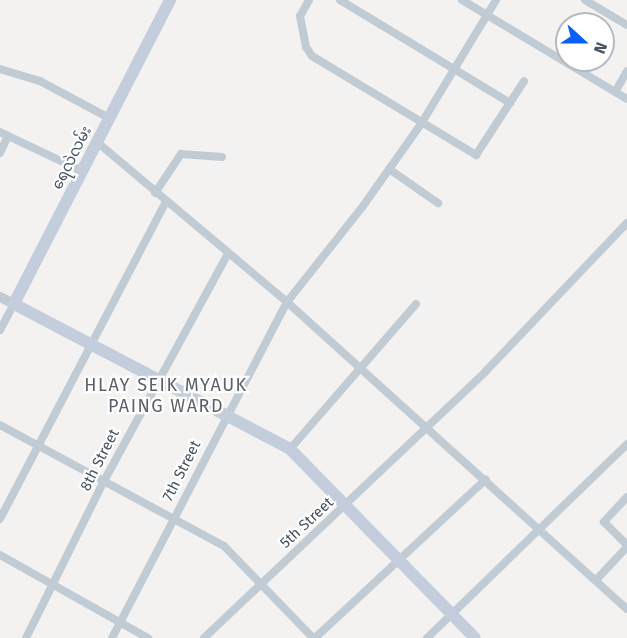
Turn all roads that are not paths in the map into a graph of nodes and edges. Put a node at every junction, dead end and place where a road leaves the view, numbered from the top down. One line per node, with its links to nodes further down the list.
1 (170, 0): 16 (main road, ရေလဲလမ်း)
2 (309, 0): 17 (street)
3 (340, 0): 10 (street)
4 (462, 0): 7 (street)
5 (496, 0): 7 (street, 7th Street)
6 (585, 0): 8 (street)
7 (487, 15): 10 (street, 7th Street); 13 (street)
8 (627, 25)
9 (0, 69): 16 (street)
10 (453, 70): 15 (street); 17 (street, 7th Street)
11 (627, 71): 13 (street)
12 (524, 81): 15 (street)
13 (615, 92): 14 (street)
14 (627, 99)
15 (510, 103): 17 (street)
16 (109, 118): 19 (main road, ရေလဲလမ်း)
17 (421, 124): 22 (street, 7th Street)
18 (4, 134): 20 (street); 23 (street)
19 (97, 142): 23 (main road, ရေလဲလမ်း); 24 (street)
20 (0, 153)
21 (222, 157): 24 (street)
22 (389, 169): 26 (street); 30 (street, 7th Street)
23 (82, 171): 31 (main road, ရေလဲလမ်း)
24 (155, 193): 25 (street)
25 (166, 202): 28 (street); 34 (street)
26 (438, 203)
27 (627, 223): 39 (street, 5th Street)
28 (227, 255): 30 (street); 36 (street, 8th Street)
29 (0, 297): 31 (street)
30 (287, 302): 35 (street); 37 (street, 7th Street)
31 (14, 304): 33 (street, ရေလဲလမ်း); 34 (main road)
32 (416, 304): 35 (street)
33 (0, 330)
34 (90, 344): 36 (main road); 41 (street)
35 (360, 369): 39 (street); 42 (street)
36 (157, 379): 37 (main road); 44 (street, 8th Street)
37 (226, 415): 42 (main road); 47 (street, 7th Street)
38 (0, 425): 41 (street)
39 (427, 426): 43 (street); 46 (street, 5th Street)
40 (627, 444): 49 (street)
41 (38, 446): 44 (street); 48 (street)
42 (290, 449): 46 (main road)
43 (486, 479): 49 (street); 52 (street)
44 (104, 481): 47 (street); 54 (street, 8th Street)
45 (627, 497): 50 (street)
46 (347, 505): 52 (main road); 55 (street, 5th Street)
47 (173, 518): 55 (street); 58 (street, 7th Street)
48 (0, 519)
49 (542, 529): 53 (street); 57 (street)
50 (627, 546): 53 (street)
51 (0, 555): 54 (street)
52 (398, 558): 57 (main road); 63 (street)
53 (596, 580): 56 (street)
54 (53, 584): 58 (street); 59 (street, 8th Street)
55 (262, 584): 62 (street, 5th Street); 63 (street)
56 (627, 609)
57 (452, 615): 64 (street); 65 (main road)
58 (120, 622): 60 (street, 7th Street); 61 (street)
59 (26, 638)
60 (112, 638)
61 (148, 638)
62 (204, 638)
63 (314, 638)
64 (427, 638)
65 (475, 638)

